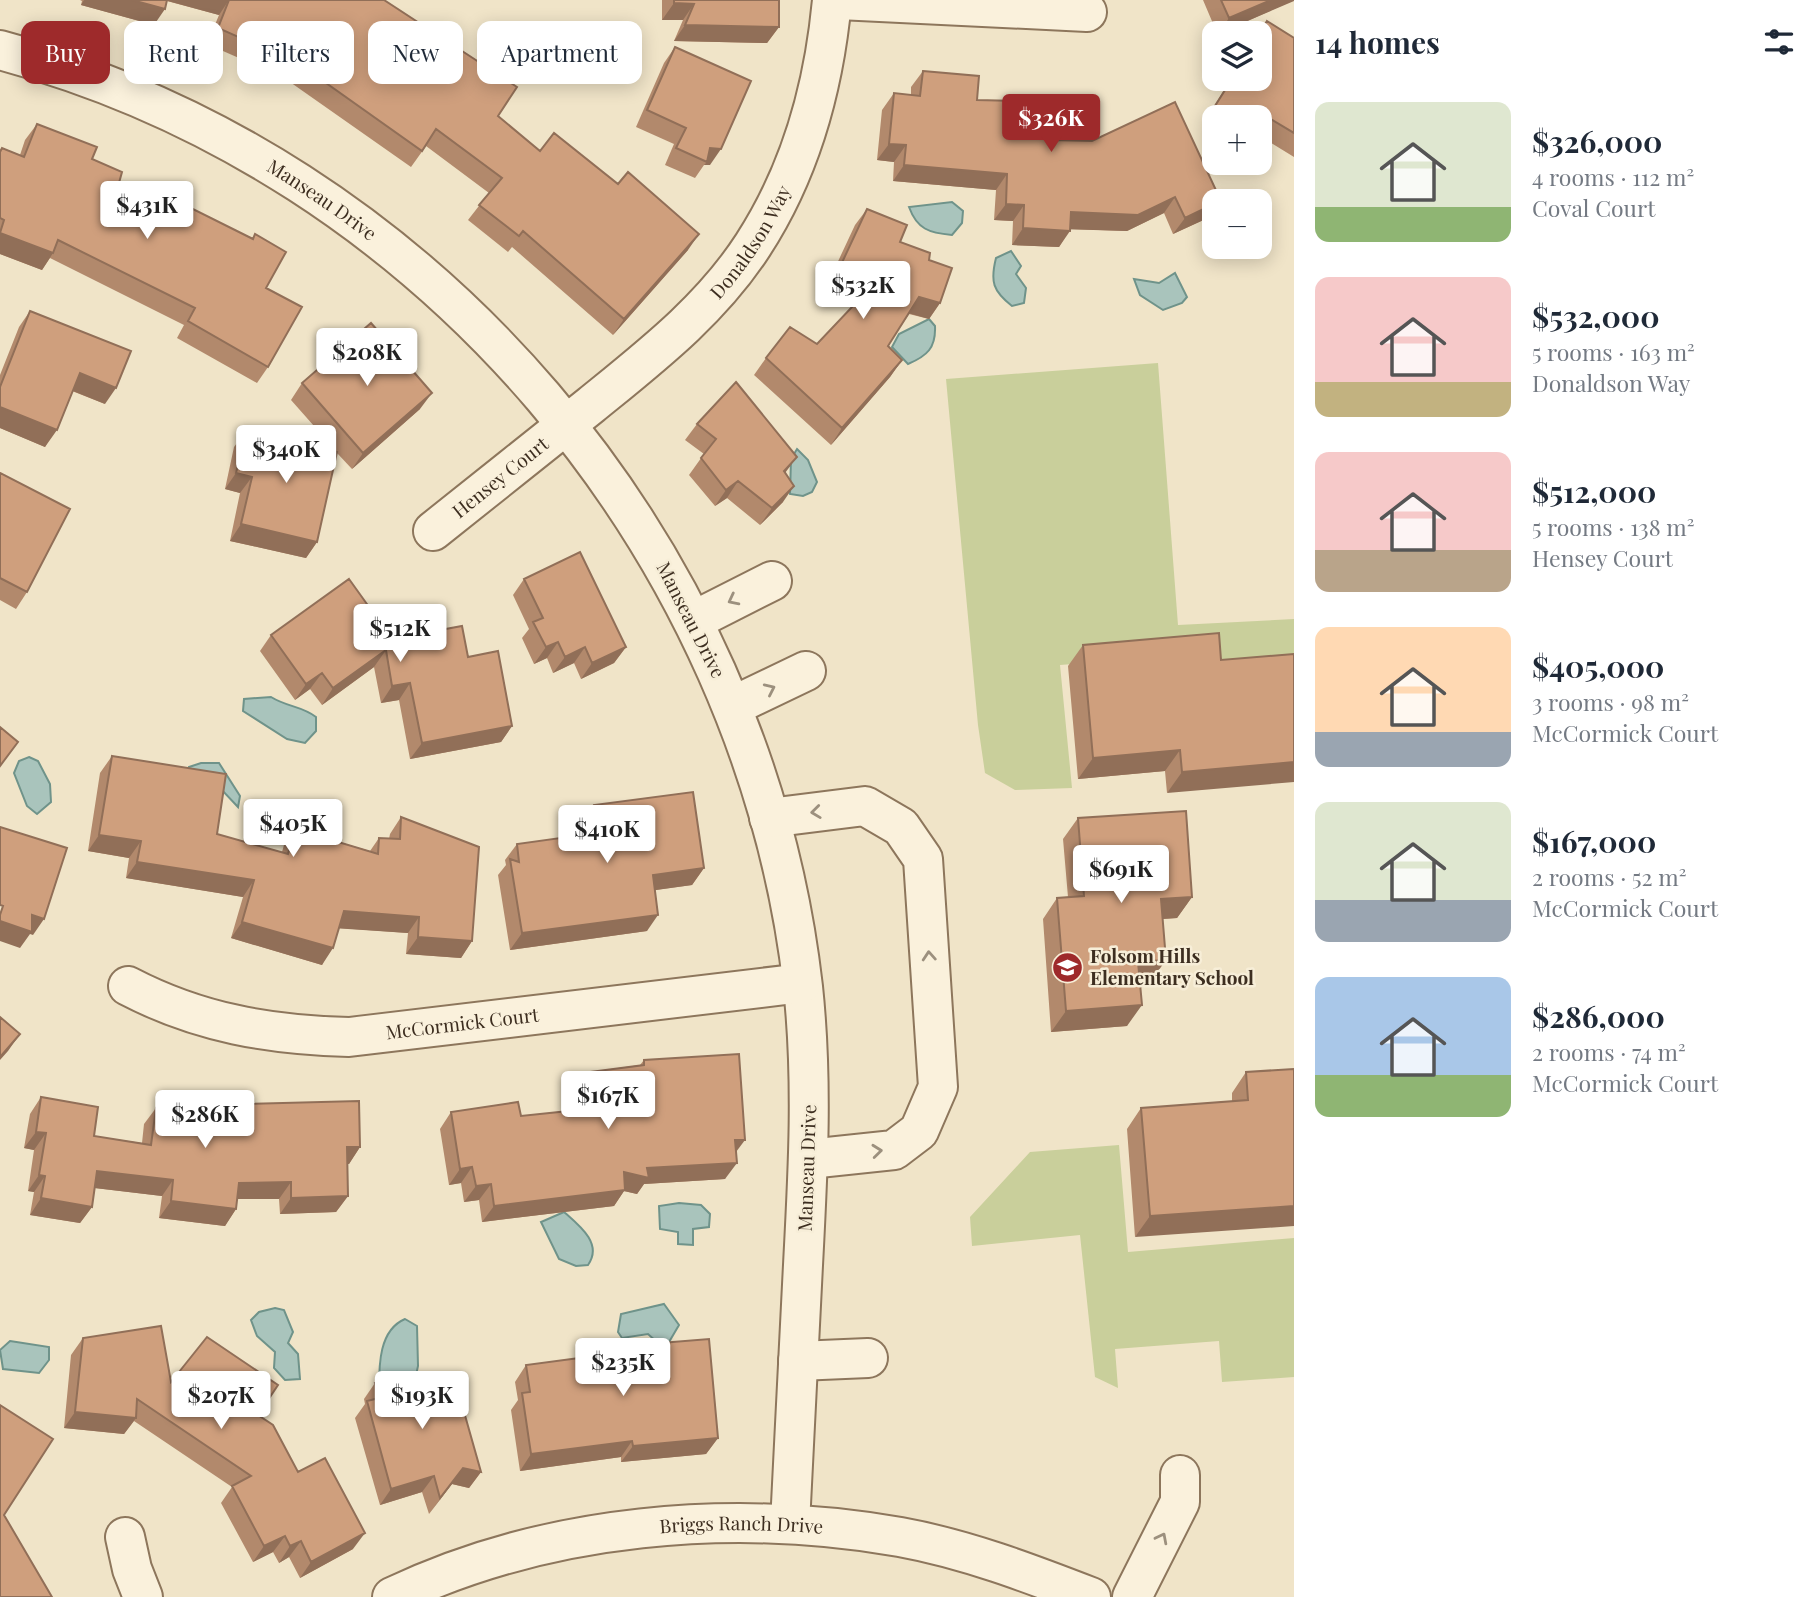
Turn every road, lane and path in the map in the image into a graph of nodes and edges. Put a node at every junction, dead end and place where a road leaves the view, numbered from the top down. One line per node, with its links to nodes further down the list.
1 (832, 0): 5 (street, Donaldson Way)
2 (839, 0): 3 (street)
3 (1087, 12)
4 (0, 50): 5 (street, Manseau Drive)
5 (567, 424): 6 (street, Hensey Court); 8 (street, Manseau Drive)
6 (433, 531)
7 (772, 581): 8 (street, one-way to 8)
8 (695, 620): 10 (street, Manseau Drive)
9 (806, 671): 10 (street, one-way to 9)
10 (733, 706): 11 (street, Manseau Drive)
11 (769, 818): 12 (street, Manseau Drive); 14 (street, one-way to 11)
12 (802, 983): 13 (street, McCormick Court); 14 (street, Manseau Drive)
13 (128, 986)
14 (809, 1159): 16 (street, Manseau Drive)
15 (868, 1358): 16 (street)
16 (798, 1361): 18 (street, Manseau Drive)
17 (1180, 1475): 23 (street, one-way to 17)
18 (790, 1524): 21 (street, Briggs Ranch Drive); 22 (street, Briggs Ranch Drive)
19 (125, 1537): 20 (street)
20 (143, 1597)
21 (392, 1597)
22 (1091, 1597)
23 (1132, 1597)

